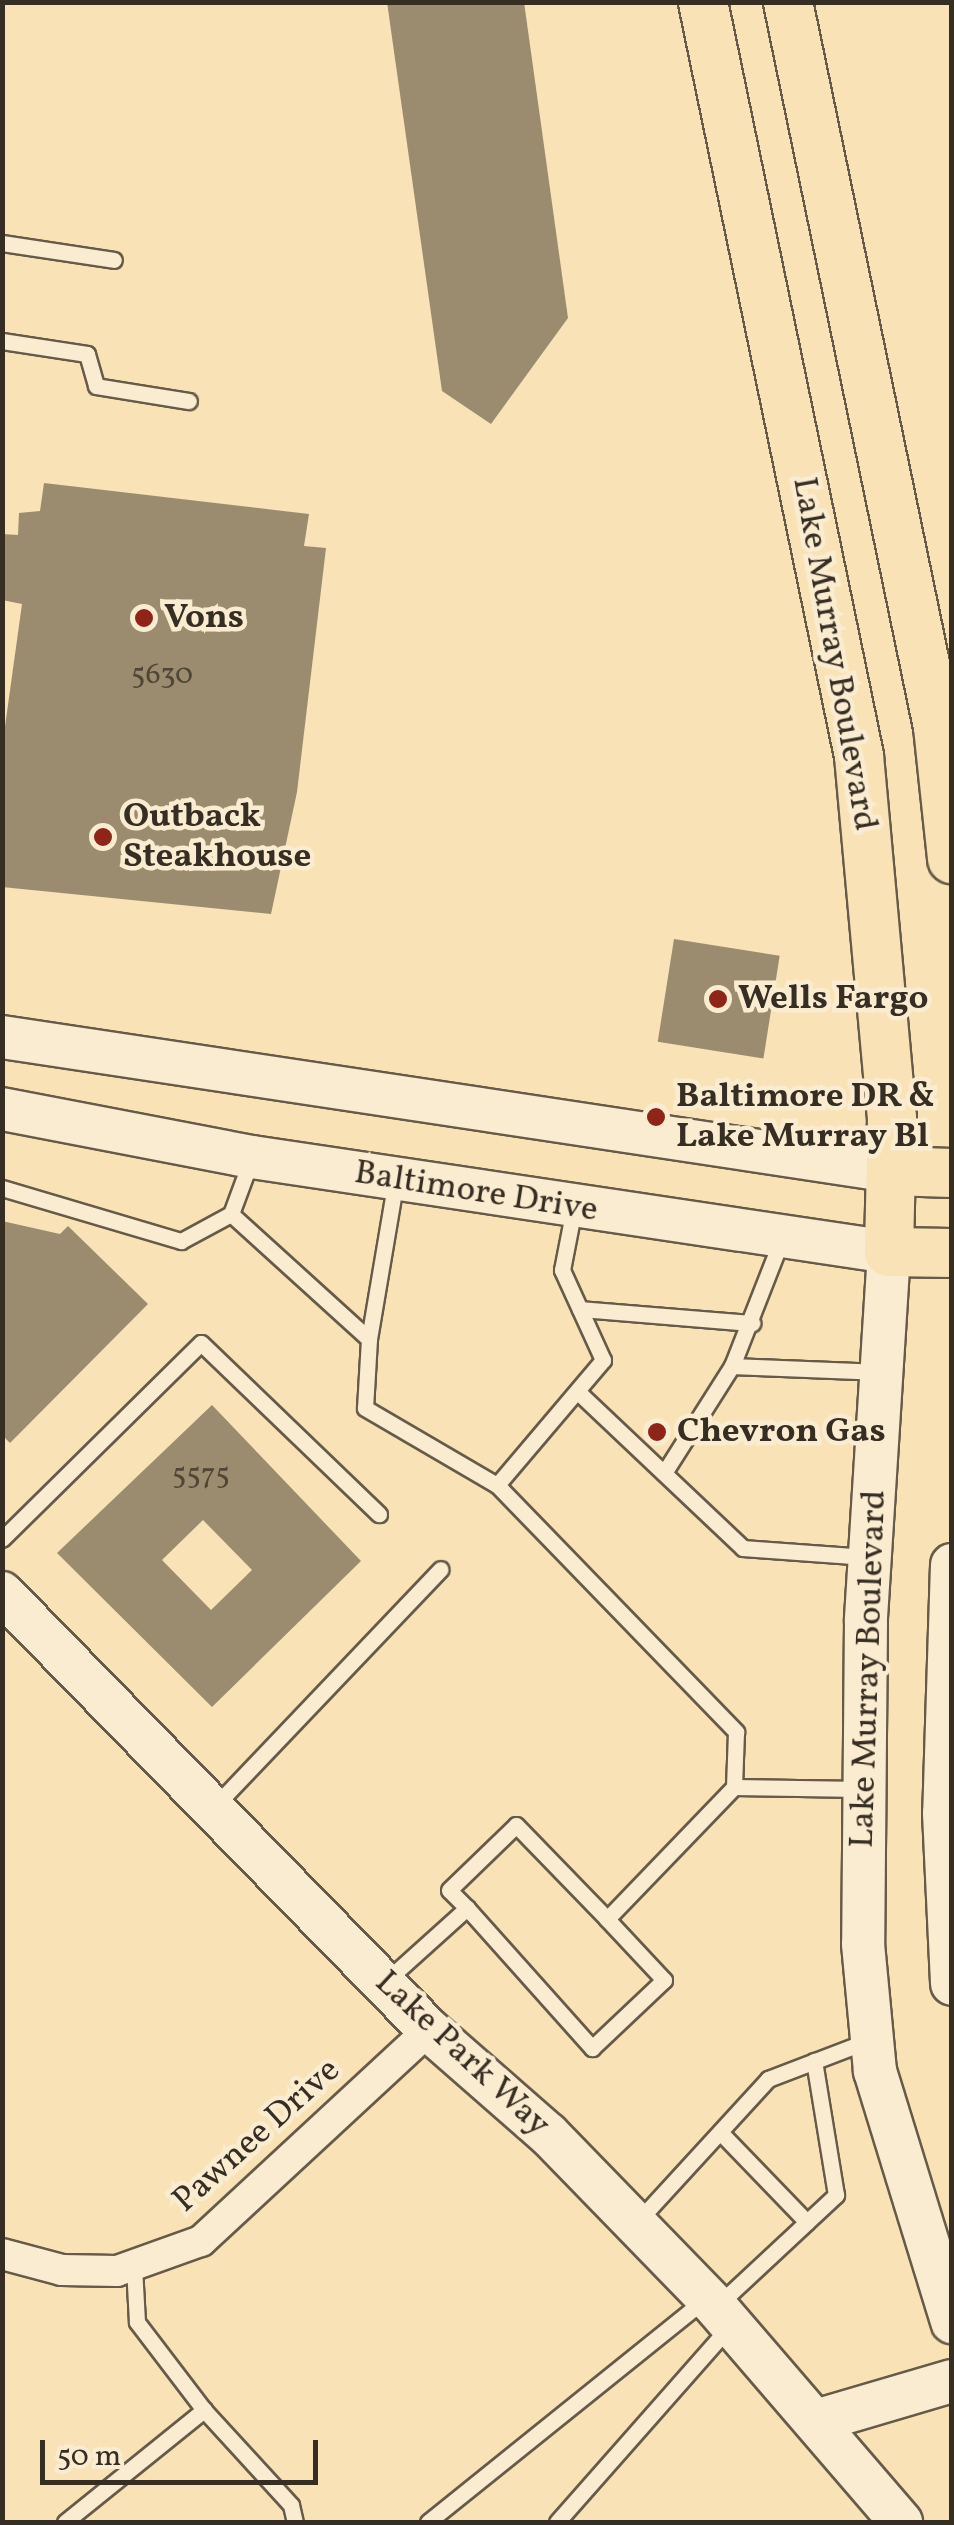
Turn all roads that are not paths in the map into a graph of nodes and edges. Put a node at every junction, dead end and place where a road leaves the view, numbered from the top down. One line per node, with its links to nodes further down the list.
1 (703, 2): 12 (main road, Lake Murray Boulevard)
2 (788, 2): 7 (main road)
3 (2, 243): 4 (lane)
4 (114, 260)
5 (2, 341): 6 (lane)
6 (190, 402)
7 (945, 726): 8 (main road)
8 (952, 859)
9 (2, 1036): 12 (main road)
10 (2, 1109): 11 (main road, Baltimore Drive)
11 (252, 1156): 14 (main road, Baltimore Drive); 17 (lane)
12 (891, 1171): 13 (main road); 19 (main road, Lake Murray Boulevard)
13 (952, 1173)
14 (396, 1180): 16 (main road, Baltimore Drive); 23 (lane)
15 (2, 1188): 17 (lane)
16 (574, 1208): 18 (main road, Baltimore Drive); 21 (lane)
17 (231, 1214): 23 (lane)
18 (781, 1241): 19 (main road, Baltimore Drive); 22 (lane)
19 (889, 1252): 20 (main road, Baltimore Drive); 25 (main road, Lake Murray Boulevard)
20 (952, 1253)
21 (580, 1309): 22 (lane); 26 (lane)
22 (752, 1323): 24 (lane)
23 (369, 1339): 28 (lane)
24 (732, 1366): 25 (lane); 27 (lane)
25 (884, 1372): 31 (main road, Lake Murray Boulevard)
26 (578, 1392): 27 (lane); 28 (lane)
27 (664, 1473): 31 (lane)
28 (497, 1485): 36 (lane)
29 (379, 1514): 30 (lane)
30 (2, 1539)
31 (870, 1557): 37 (main road, Lake Murray Boulevard)
32 (952, 1564): 35 (main road)
33 (441, 1568): 38 (lane)
34 (2, 1592): 38 (main road, Lake Park Way)
35 (949, 1707): 42 (main road)
36 (734, 1787): 37 (lane); 40 (lane)
37 (862, 1789): 44 (main road, Lake Murray Boulevard)
38 (216, 1806): 41 (main road, Lake Park Way)
39 (467, 1908): 40 (lane); 40 (lane); 41 (lane)
40 (607, 1919)
41 (384, 1983): 43 (main road, Lake Park Way)
42 (952, 1984)
43 (428, 2030): 48 (main road, Lake Park Way); 50 (street, Pawnee Drive)
44 (872, 2039): 45 (lane); 52 (main road, Lake Murray Boulevard)
45 (814, 2061): 46 (lane); 47 (lane)
46 (720, 2132): 47 (lane); 48 (lane)
47 (807, 2222): 51 (lane)
48 (635, 2224): 51 (main road, Lake Park Way)
49 (2, 2254): 50 (street, Pawnee Drive)
50 (134, 2267): 54 (lane)
51 (718, 2310): 55 (main road, Lake Park Way); 58 (lane); 59 (lane)
52 (952, 2322)
53 (952, 2380): 55 (main road)
54 (204, 2410): 56 (lane); 57 (lane)
55 (816, 2421): 60 (main road, Lake Park Way)
56 (65, 2522)
57 (295, 2522)
58 (428, 2522)
59 (558, 2522)
60 (901, 2522)

